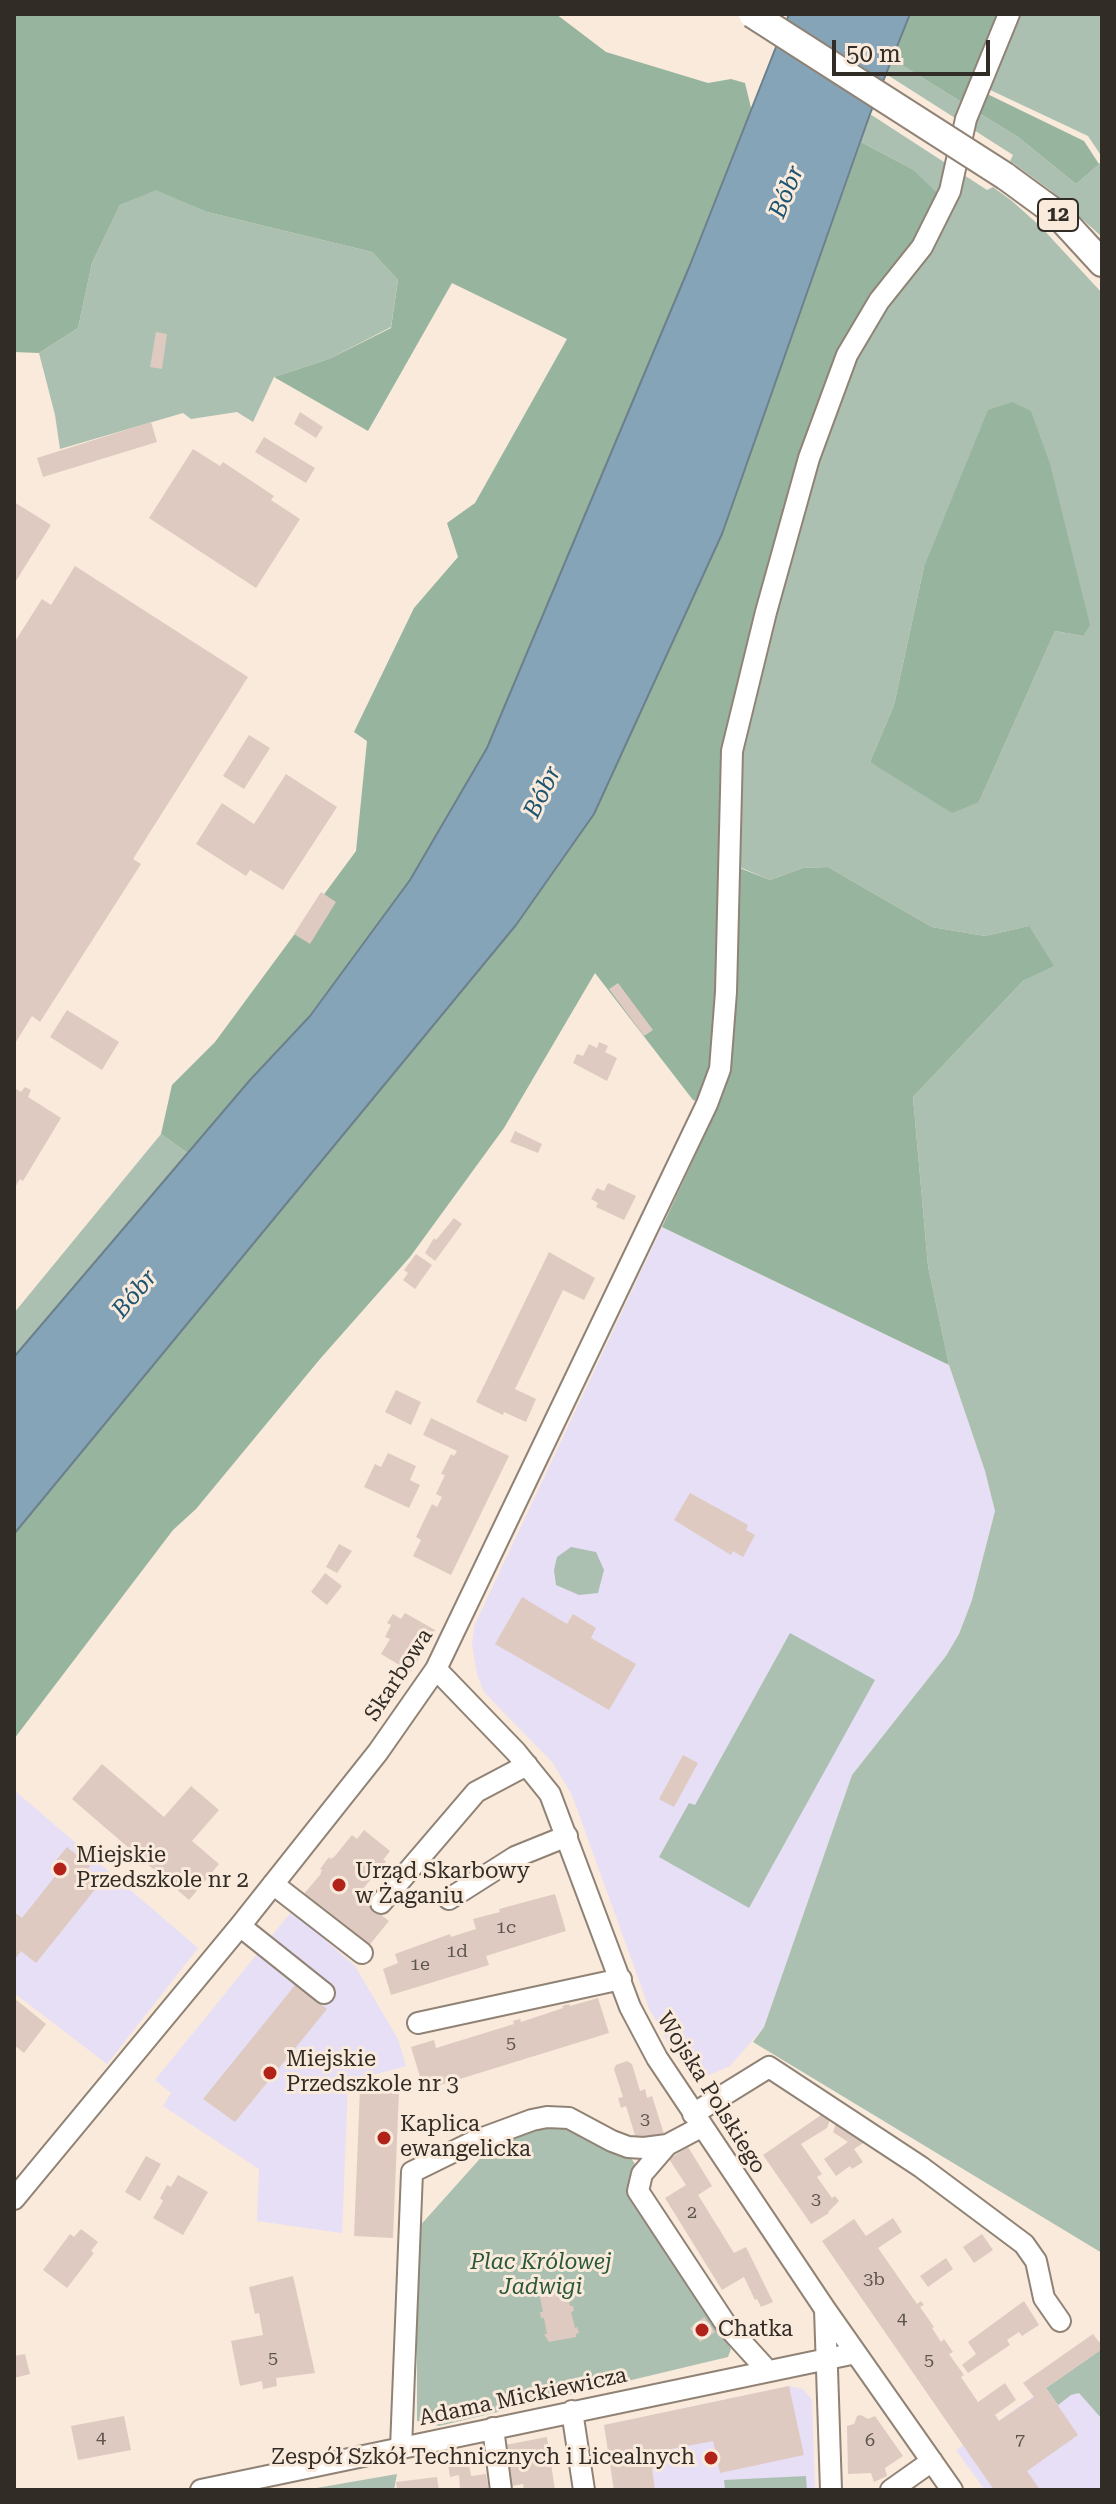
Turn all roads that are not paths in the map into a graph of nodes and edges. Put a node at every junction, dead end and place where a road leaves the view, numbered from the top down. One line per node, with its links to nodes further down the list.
1 (752, 14): 3 (main road, 12, bridge)
2 (1009, 14): 4 (street, Skarbowa)
3 (1102, 263)
4 (436, 1669): 5 (street, Wojska Polskiego); 7 (street, Skarbowa)
5 (527, 1765): 6 (street, Wojska Polskiego); 9 (street)
6 (567, 1836): 8 (street); 12 (street, Wojska Polskiego)
7 (273, 1884): 10 (street, Skarbowa); 11 (street)
8 (449, 1899)
9 (381, 1903)
10 (240, 1926): 13 (street); 17 (street, Skarbowa)
11 (362, 1953)
12 (621, 1979): 14 (street); 15 (street, Wojska Polskiego)
13 (324, 1993)
14 (418, 2023)
15 (697, 2120): 16 (street); 18 (street, Wojska Polskiego); 19 (street)
16 (667, 2145): 22 (street); 25 (street)
17 (14, 2199)
18 (825, 2309): 20 (street, Wojska Polskiego); 21 (street)
19 (1060, 2321)
20 (856, 2353): 21 (street, Adama Mickiewicza); 26 (street, Wojska Polskiego)
21 (827, 2359): 22 (street, Adama Mickiewicza); 30 (street)
22 (767, 2370): 23 (street, Adama Mickiewicza)
23 (572, 2411): 24 (street, Adama Mickiewicza); 29 (street)
24 (493, 2428): 25 (street, Adama Mickiewicza); 28 (street)
25 (401, 2448): 27 (street, Adama Mickiewicza)
26 (932, 2461): 31 (street); 32 (street, Wojska Polskiego)
27 (203, 2490)
28 (501, 2490)
29 (584, 2490)
30 (831, 2490)
31 (891, 2490)
32 (952, 2490)

